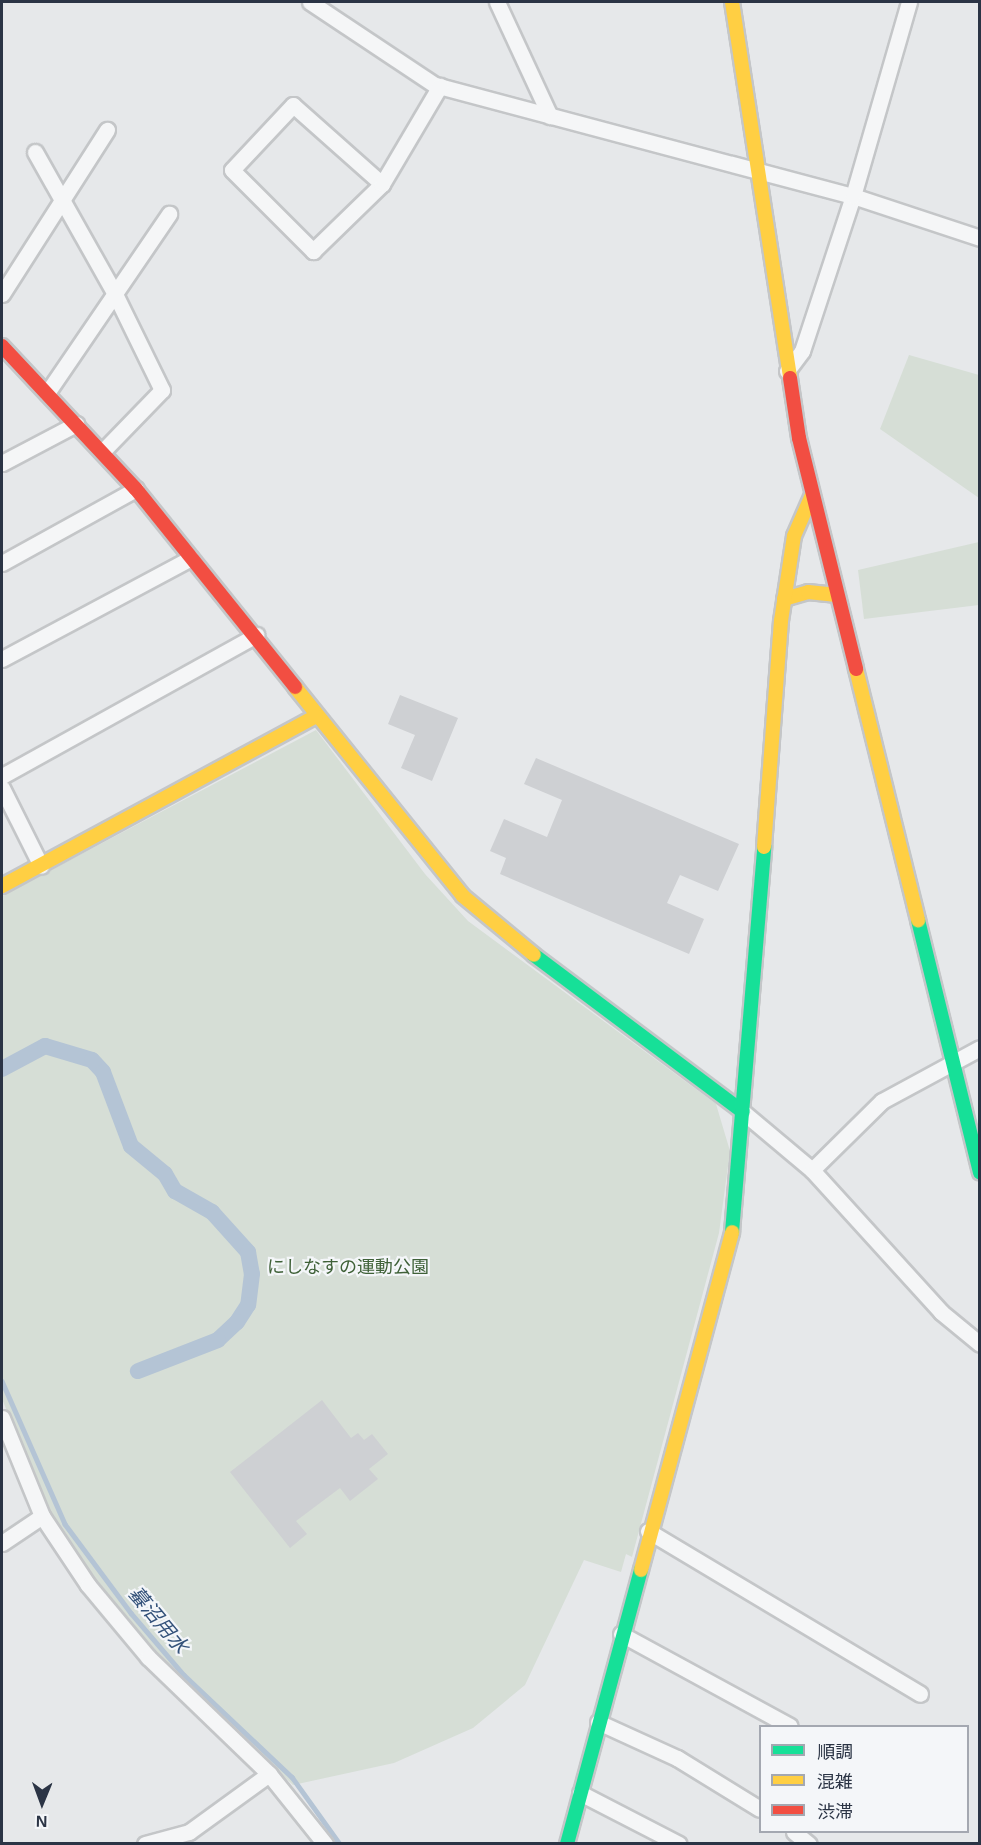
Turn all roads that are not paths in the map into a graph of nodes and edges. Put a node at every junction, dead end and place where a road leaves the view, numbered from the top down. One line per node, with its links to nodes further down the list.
1 (310, 2): 5 (street)
2 (497, 2): 6 (street)
3 (732, 2): 9 (street)
4 (909, 2): 11 (street)
5 (440, 86): 6 (street); 10 (street)
6 (550, 116): 9 (street)
7 (106, 130): 12 (street)
8 (35, 152): 12 (street)
9 (759, 171): 11 (street); 19 (street)
10 (382, 184): 10 (street)
11 (853, 196): 14 (street); 19 (street)
12 (61, 201): 15 (street); 16 (street)
13 (169, 214): 16 (street)
14 (980, 238)
15 (2, 294)
16 (115, 294): 20 (street); 22 (street)
17 (2, 346): 18 (street)
18 (7, 360): 20 (street)
19 (787, 371): 25 (street)
20 (47, 393): 21 (street)
21 (76, 424): 22 (street); 23 (street)
22 (102, 452): 24 (street)
23 (2, 463)
24 (136, 489): 26 (street); 27 (street)
25 (812, 495): 28 (street); 29 (street)
26 (191, 558): 30 (street); 31 (street)
27 (2, 563)
28 (837, 595): 29 (street); 38 (street)
29 (784, 599): 39 (street)
30 (256, 636): 32 (street); 33 (street)
31 (2, 659)
32 (316, 716): 35 (street); 39 (street)
33 (2, 776)
34 (2, 788): 35 (street)
35 (42, 866): 36 (street)
36 (2, 886)
37 (980, 1048): 38 (street)
38 (953, 1062): 40 (street); 41 (street)
39 (743, 1112): 40 (street); 45 (street)
40 (812, 1170): 42 (street)
41 (980, 1172)
42 (980, 1344)
43 (2, 1418): 44 (street)
44 (42, 1516): 46 (street); 51 (street)
45 (648, 1531): 47 (street); 48 (street)
46 (2, 1543)
47 (621, 1634): 49 (street); 50 (street)
48 (920, 1694)
49 (598, 1722): 52 (street); 53 (street)
50 (788, 1725)
51 (269, 1774): 55 (street); 56 (street)
52 (580, 1793): 57 (street); 58 (street)
53 (759, 1808)
54 (795, 1833): 59 (street)
55 (145, 1844)
56 (325, 1844)
57 (567, 1844)
58 (679, 1844)
59 (809, 1844)

